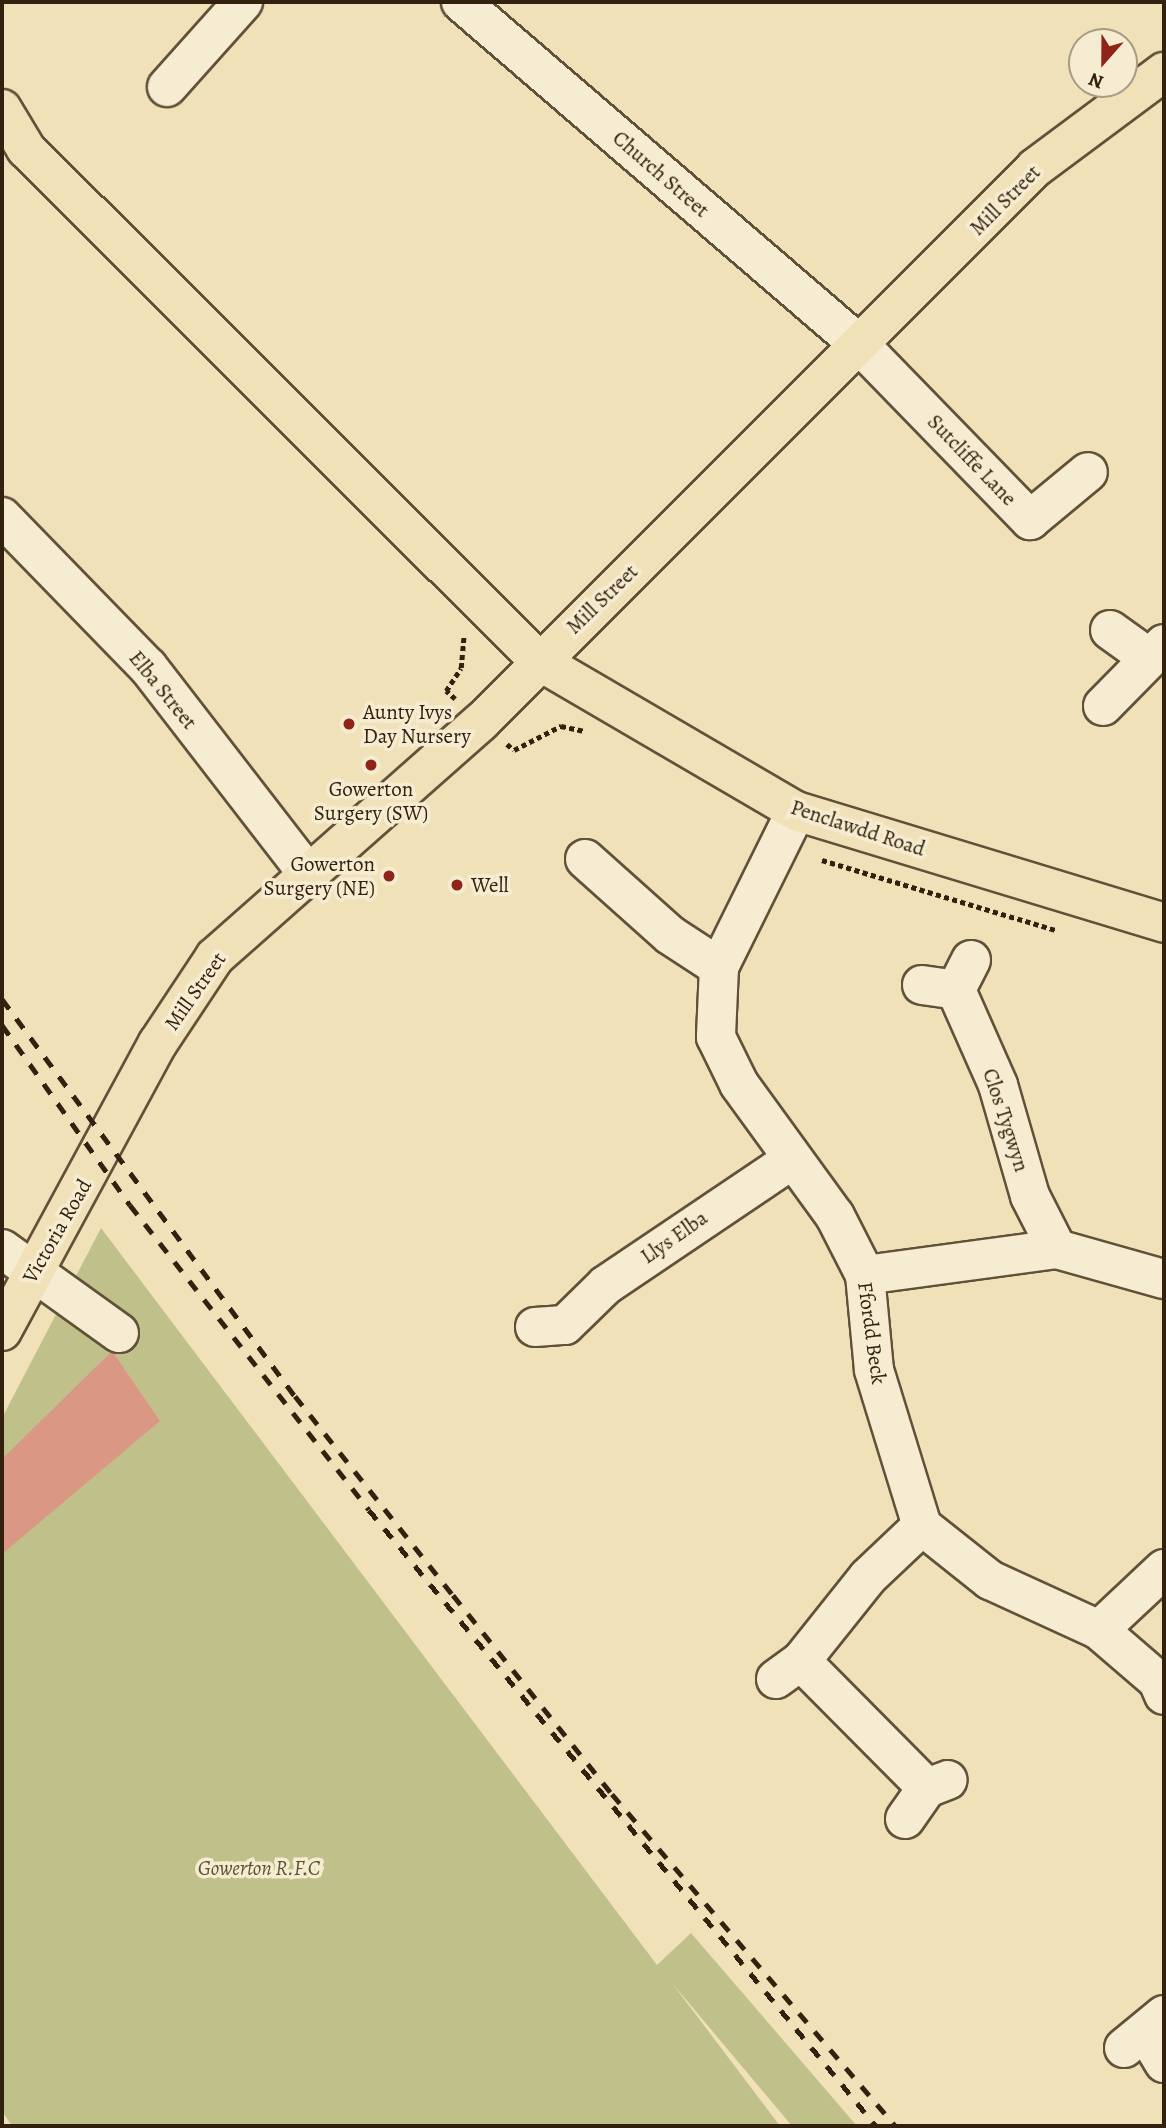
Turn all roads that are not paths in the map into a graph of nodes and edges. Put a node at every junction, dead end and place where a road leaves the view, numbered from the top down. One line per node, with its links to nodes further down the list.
1 (243, 2): 4 (street)
2 (461, 2): 6 (street, Church Street)
3 (1164, 72): 6 (main road, Mill Street)
4 (167, 87)
5 (2, 109): 11 (main road, Penclawdd Road)
6 (861, 346): 7 (street, Sutcliffe Lane); 11 (main road, Mill Street)
7 (1088, 472)
8 (2, 517): 15 (street, Elba Street)
9 (1110, 630): 10 (street)
10 (1157, 651): 12 (street)
11 (539, 661): 13 (main road, Penclawdd Road); 15 (main road, Mill Street)
12 (1103, 706)
13 (788, 827): 16 (main road, Penclawdd Road); 17 (street, Ffordd Beck)
14 (584, 859): 17 (street)
15 (309, 875): 20 (main road, Mill Street)
16 (1164, 923)
17 (719, 967): 19 (street, Ffordd Beck)
18 (950, 978): 21 (street, Clos Tygwyn)
19 (791, 1160): 23 (street, Ffordd Beck); 27 (street, Llys Elba)
20 (93, 1168): 22 (main road, Victoria Road)
21 (1057, 1249): 23 (street); 24 (street)
22 (18, 1259): 25 (main road, Victoria Road); 26 (street)
23 (865, 1275): 28 (street, Ffordd Beck)
24 (1164, 1279)
25 (2, 1331)
26 (119, 1333)
27 (558, 1334)
28 (922, 1527): 30 (street); 32 (street)
29 (1164, 1569): 30 (street)
30 (1099, 1630): 31 (street)
31 (1164, 1695)
32 (905, 1819)

